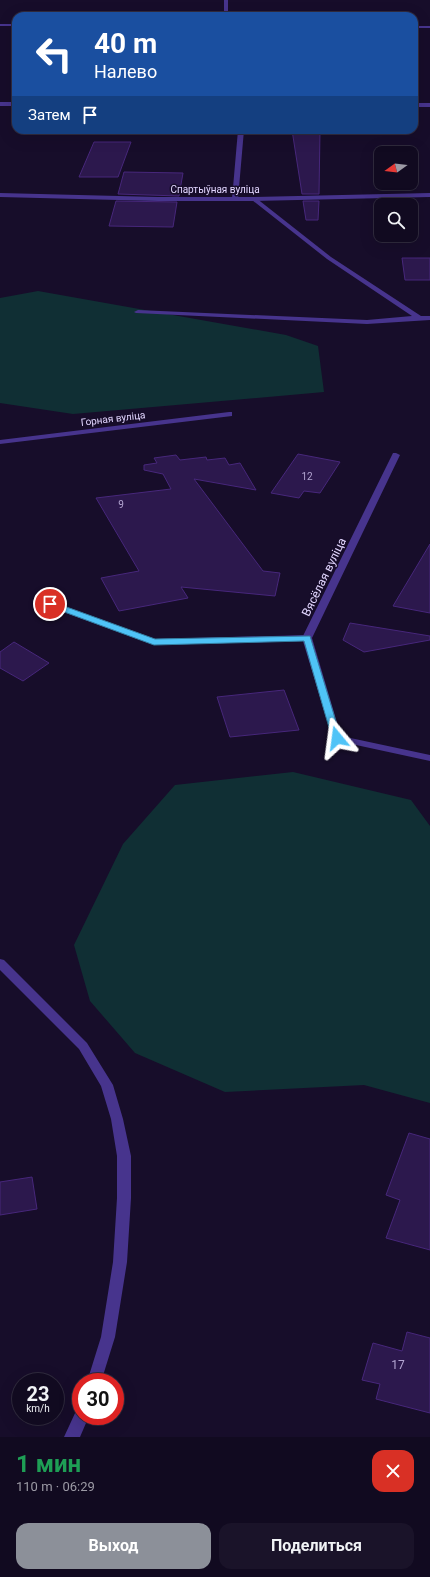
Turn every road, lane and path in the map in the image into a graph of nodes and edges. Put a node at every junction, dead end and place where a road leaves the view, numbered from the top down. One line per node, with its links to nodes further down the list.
1 (226, 0): 2 (street)
2 (226, 12)
3 (0, 25): 4 (street)
4 (12, 25)
5 (418, 27): 6 (street)
6 (430, 27)
7 (0, 104): 8 (street)
8 (12, 104)
9 (418, 105): 10 (street)
10 (430, 105)
11 (241, 134): 14 (street)
12 (0, 195): 14 (street, Спартыўная вуліца)
13 (430, 195): 15 (street, Спартыўная вуліца)
14 (235, 199): 15 (street, Спартыўная вуліца)
15 (254, 199): 17 (street)
16 (138, 312): 17 (street)
17 (419, 318): 18 (street)
18 (430, 318)
19 (229, 414): 20 (street, Горная вуліца)
20 (0, 442)
21 (396, 455): 23 (street, Вясёлая вуліца)
22 (50, 604): 23 (street)
23 (307, 638): 24 (street)
24 (430, 758)
25 (0, 963): 26 (street)
26 (97, 1373)
27 (77, 1425): 28 (street)
28 (72, 1437)

